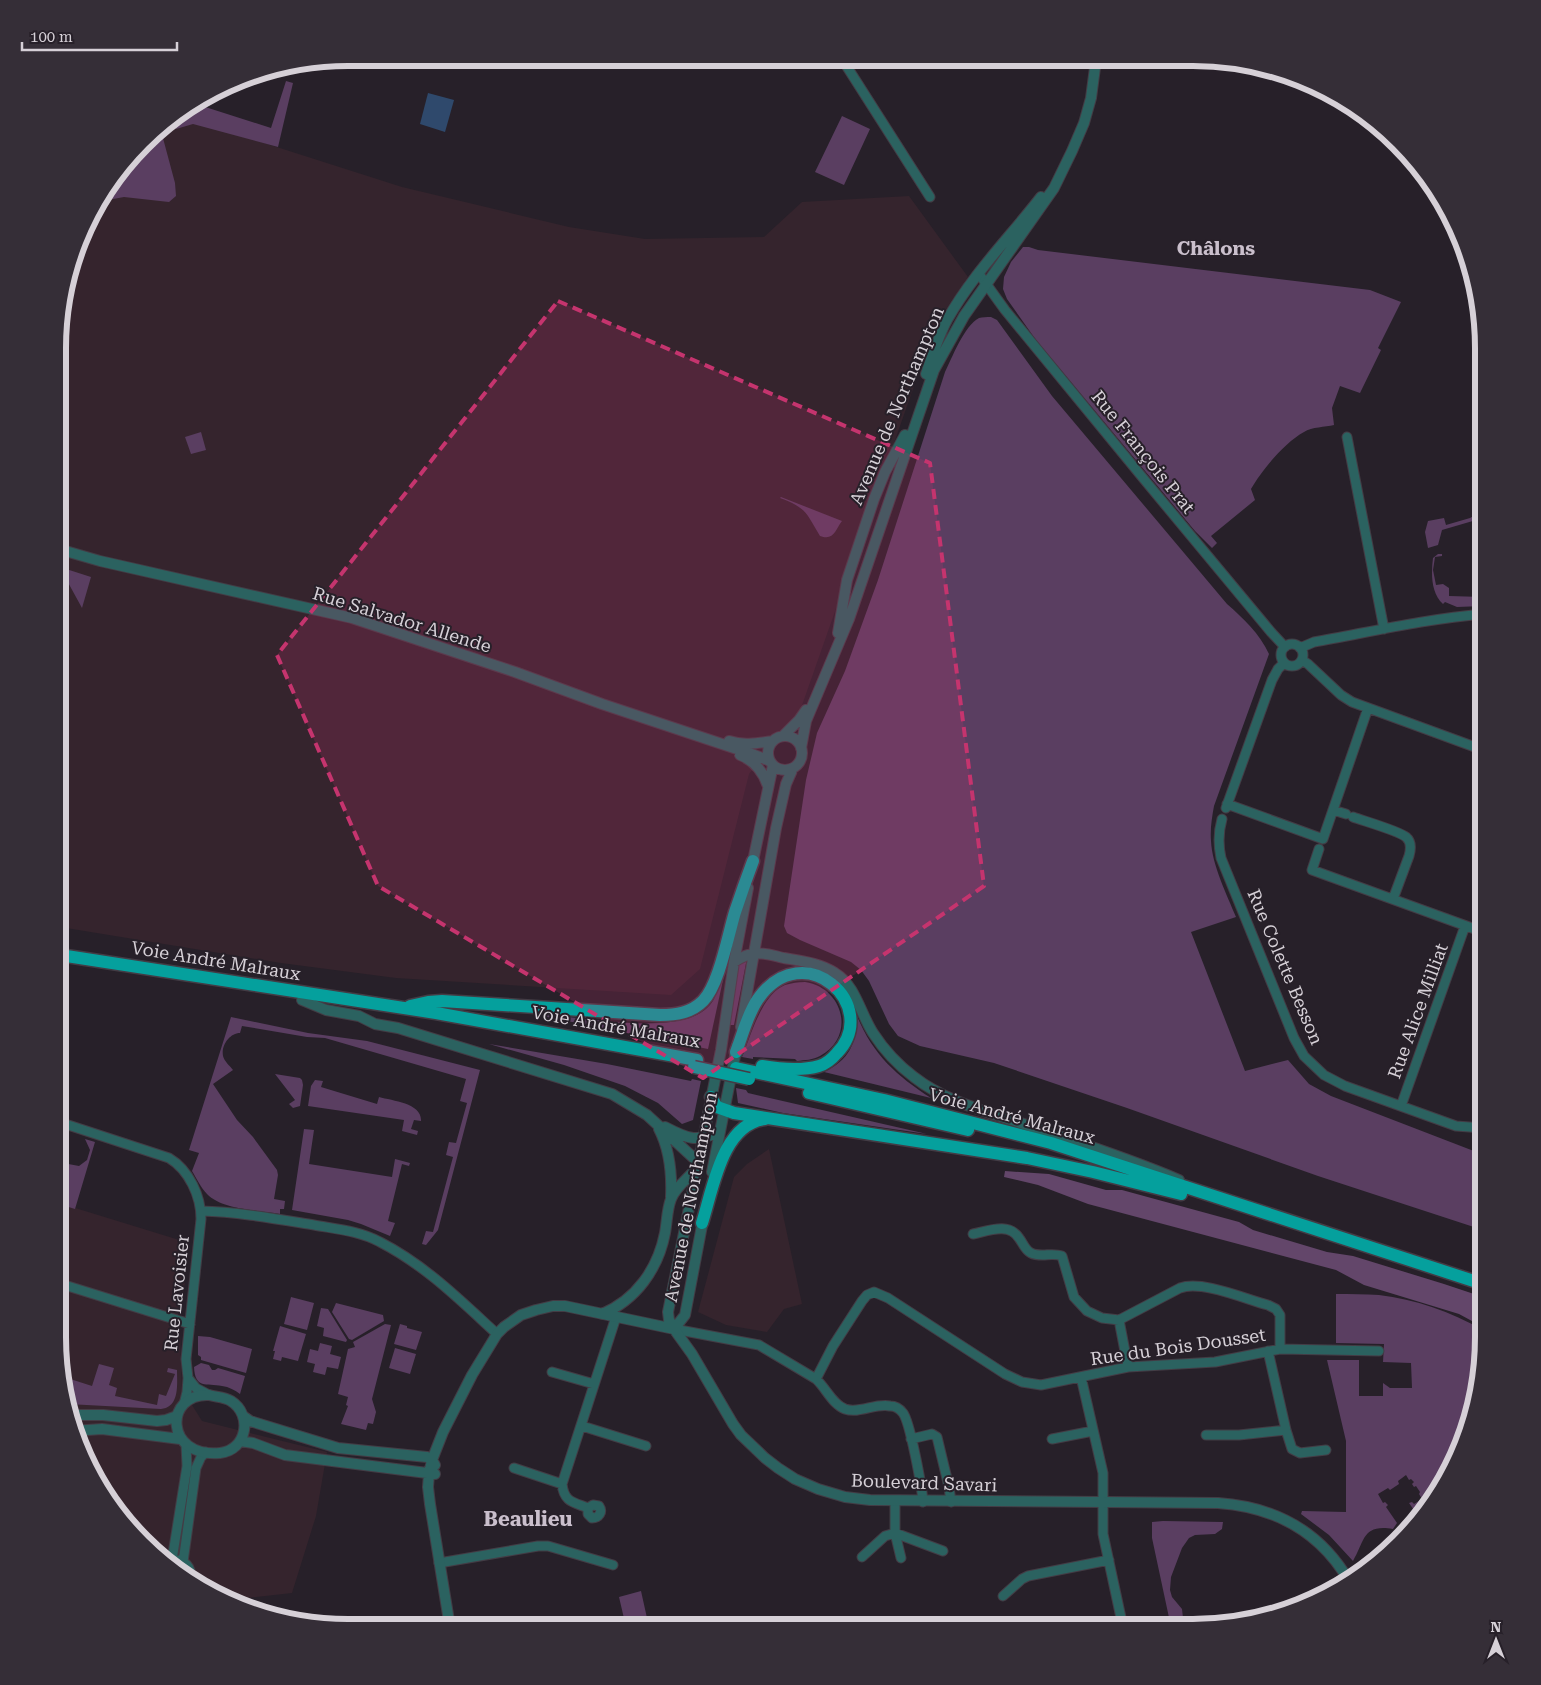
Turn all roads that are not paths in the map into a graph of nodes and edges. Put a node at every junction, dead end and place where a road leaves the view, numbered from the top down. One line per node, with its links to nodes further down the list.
1 (846, 66): 4 (street)
2 (1095, 66): 3 (street, Avenue de Northampton)
3 (1062, 170): 5 (street, Avenue de Northampton); 6 (street, Avenue de Northampton)
4 (930, 197)
5 (980, 274): 6 (street, Rue François Prat); 8 (street, Avenue de Northampton)
6 (987, 284): 8 (street, Avenue de Northampton); 12 (street, Rue François Prat)
7 (1347, 437): 11 (street)
8 (874, 521): 14 (street, Avenue de Northampton); 14 (street, Avenue de Northampton)
9 (66, 551): 19 (street, Rue Salvador Allende)
10 (1475, 614): 11 (street)
11 (1384, 629): 13 (street)
12 (1285, 647): 13 (street); 16 (street)
13 (1300, 648): 15 (street)
14 (834, 656): 17 (street, Avenue de Northampton)
15 (1302, 660): 16 (street); 18 (street)
16 (1284, 663): 26 (street)
17 (814, 699): 20 (street, Avenue de Northampton); 22 (street, Avenue de Northampton)
18 (1368, 708): 21 (street); 26 (street)
19 (668, 726): 20 (street, Rue Salvador Allende); 23 (street, Rue Salvador Allende); 25 (street, Rue Salvador Allende)
20 (778, 738): 22 (street); 23 (street)
21 (1475, 747)
22 (801, 748): 24 (street)
23 (771, 763): 24 (street); 25 (street, Avenue de Northampton)
24 (793, 768): 33 (street, Avenue de Northampton)
25 (768, 786): 29 (street, Avenue de Northampton)
26 (1333, 810): 30 (street)
27 (1222, 819): 43 (street, Rue Colette Besson)
28 (1319, 849): 30 (street)
29 (753, 860): 35 (street, Avenue de Northampton); 38 (main road)
30 (1393, 899): 31 (street)
31 (1466, 926): 32 (street); 43 (street, Rue Alice Milliat)
32 (1475, 929)
33 (753, 952): 35 (street); 39 (street, Avenue de Northampton); 53 (street)
34 (66, 956): 38 (main road, Voie André Malraux)
35 (734, 962): 42 (street, Avenue de Northampton)
36 (66, 964): 37 (main road, Voie André Malraux)
37 (302, 1000): 40 (main road, Voie André Malraux); 46 (street)
38 (406, 1008): 40 (main road, Voie André Malraux)
39 (736, 1052): 41 (main road); 44 (street, Avenue de Northampton)
40 (695, 1063): 41 (main road, Voie André Malraux, bridge); 41 (main road, Voie André Malraux)
41 (750, 1071): 53 (main road, Voie André Malraux)
42 (711, 1097): 44 (main road); 50 (street, Avenue de Northampton)
43 (1401, 1106): 48 (street, Rue Colette Besson)
44 (725, 1110): 45 (main road); 49 (street, Avenue de Northampton)
45 (770, 1118): 53 (main road); 55 (main road)
46 (656, 1122): 50 (street); 51 (street); 52 (street)
47 (66, 1124): 54 (street)
48 (1475, 1127)
49 (720, 1132): 50 (street); 55 (street, Avenue de Northampton)
50 (702, 1139): 51 (street, Avenue de Northampton)
51 (697, 1166): 52 (street); 63 (street, Avenue de Northampton)
52 (671, 1199): 59 (street)
53 (1250, 1210): 57 (main road, Voie André Malraux)
54 (201, 1211): 62 (street, Rue Lavoisier); 64 (street)
55 (702, 1224): 63 (street, Avenue de Northampton)
56 (973, 1234): 61 (street)
57 (1475, 1281)
58 (66, 1285): 62 (street)
59 (602, 1314): 60 (street); 64 (street)
60 (616, 1317): 63 (street); 73 (street)
61 (1119, 1320): 65 (street); 68 (street)
62 (190, 1324): 71 (street, Rue Lavoisier)
63 (674, 1330): 72 (street); 96 (street, Boulevard Savari)
64 (497, 1334): 74 (street)
65 (1280, 1349): 66 (street, Rue du Bois Dousset); 67 (street, Rue du Bois Dousset)
66 (1268, 1351): 68 (street, Rue du Bois Dousset); 82 (street)
67 (1379, 1351)
68 (1128, 1367): 70 (street, Rue du Bois Dousset)
69 (552, 1372): 73 (street)
70 (1081, 1377): 72 (street, Rue du Bois Dousset); 83 (street)
71 (188, 1378): 75 (street); 76 (street, Rue Lavoisier)
72 (816, 1379): 85 (street)
73 (594, 1384): 80 (street)
74 (466, 1386): 92 (street); 94 (street)
75 (209, 1395): 76 (street); 79 (street)
76 (184, 1404): 78 (street)
77 (77, 1415): 78 (street)
78 (177, 1416): 88 (street)
79 (243, 1416): 87 (street); 92 (street)
80 (582, 1426): 89 (street); 95 (street)
81 (82, 1430): 88 (street)
82 (1286, 1430): 84 (street); 90 (street)
83 (1093, 1431): 86 (street); 99 (street)
84 (1206, 1435)
85 (911, 1439): 97 (street); 98 (street)
86 (1052, 1439)
87 (240, 1441): 91 (street); 94 (street)
88 (183, 1442): 91 (street); 103 (street)
89 (646, 1446)
90 (1326, 1450)
91 (206, 1452): 108 (street)
92 (429, 1459): 94 (street)
93 (514, 1468): 95 (street)
94 (433, 1473): 109 (street)
95 (562, 1484): 100 (street)
96 (894, 1501): 97 (street, Boulevard Savari); 101 (street)
97 (923, 1502): 98 (street, Boulevard Savari)
98 (951, 1502): 99 (street, Boulevard Savari)
99 (1103, 1503): 106 (street); 112 (street, Boulevard Savari)
100 (588, 1508)
101 (895, 1533): 102 (street); 104 (street); 105 (street)
102 (943, 1550)
103 (171, 1557)
104 (862, 1557)
105 (900, 1558)
106 (1108, 1560): 113 (street); 115 (street)
107 (178, 1562): 108 (street)
108 (183, 1562): 111 (street)
109 (439, 1563): 110 (street); 114 (street)
110 (613, 1565)
111 (190, 1570)
112 (1345, 1574)
113 (1003, 1596)
114 (449, 1619)
115 (1121, 1619)

